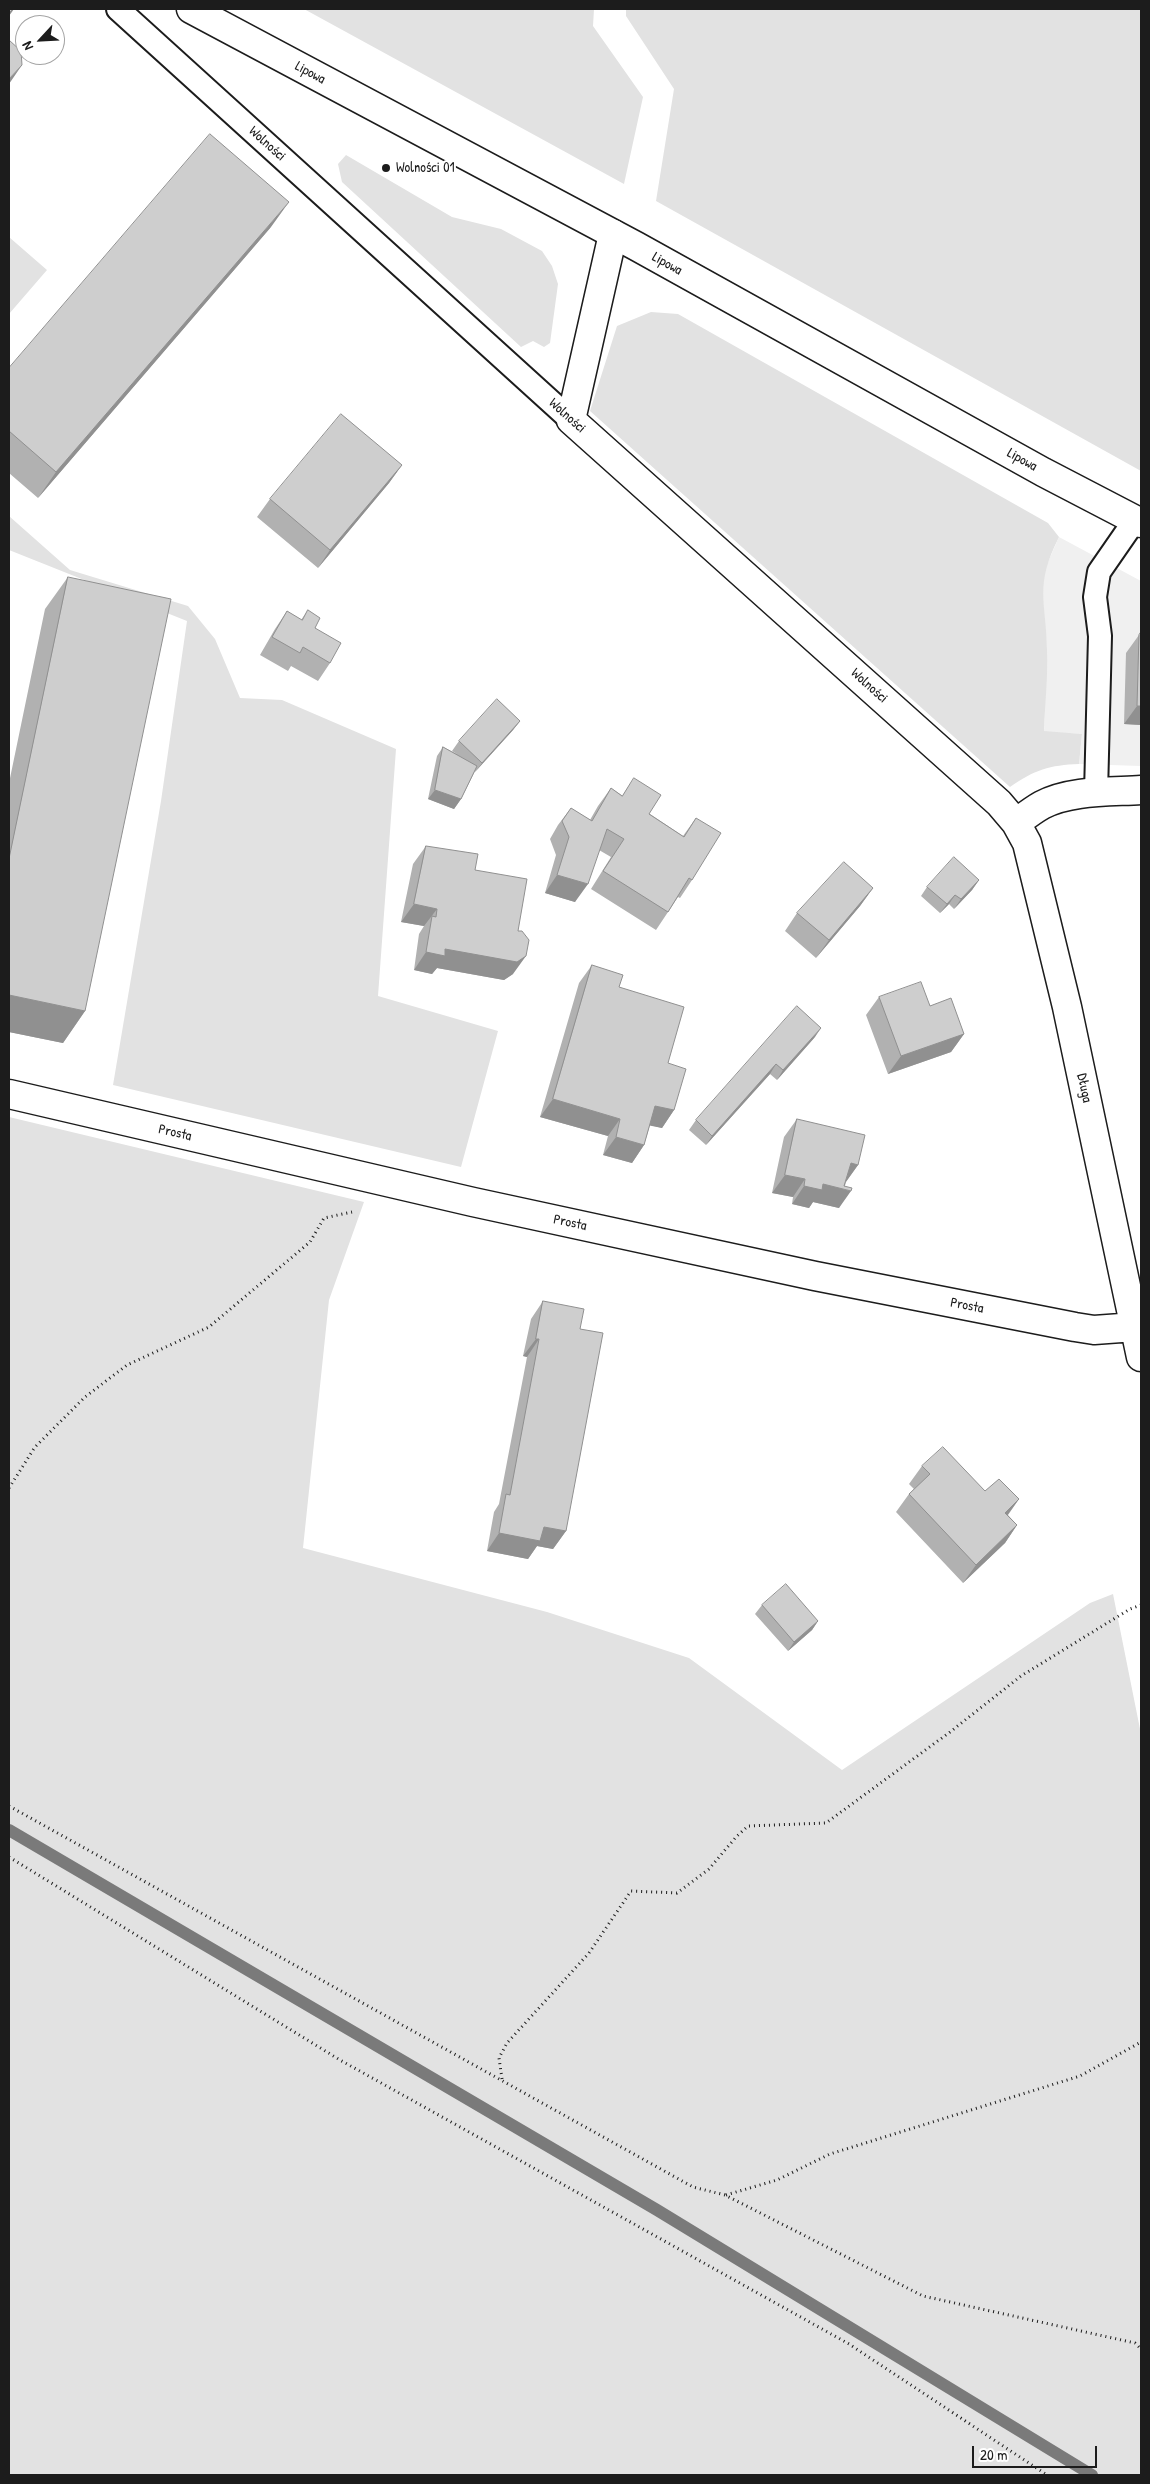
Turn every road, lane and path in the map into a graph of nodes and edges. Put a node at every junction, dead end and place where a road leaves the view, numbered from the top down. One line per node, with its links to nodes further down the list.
1 (118, 9): 4 (lane, Wolności)
2 (191, 9): 3 (street, Lipowa)
3 (613, 234): 4 (street); 5 (street, Lipowa)
4 (571, 420): 8 (street, Wolności)
5 (1138, 521): 7 (lane)
6 (1141, 790): 7 (street)
7 (1096, 793): 8 (street)
8 (1016, 823): 11 (street, Długa)
9 (9, 1094): 10 (street, Prosta)
10 (383, 1181): 11 (street, Prosta); 13 (path)
11 (1135, 1327): 12 (street, Długa)
12 (1141, 1357)
13 (9, 1488)
14 (1141, 1605): 18 (path)
15 (9, 1806): 18 (path)
16 (9, 1857): 21 (path)
17 (1141, 2042): 19 (path)
18 (502, 2080): 19 (path)
19 (725, 2195): 20 (path)
20 (1141, 2350)
21 (1047, 2475)

